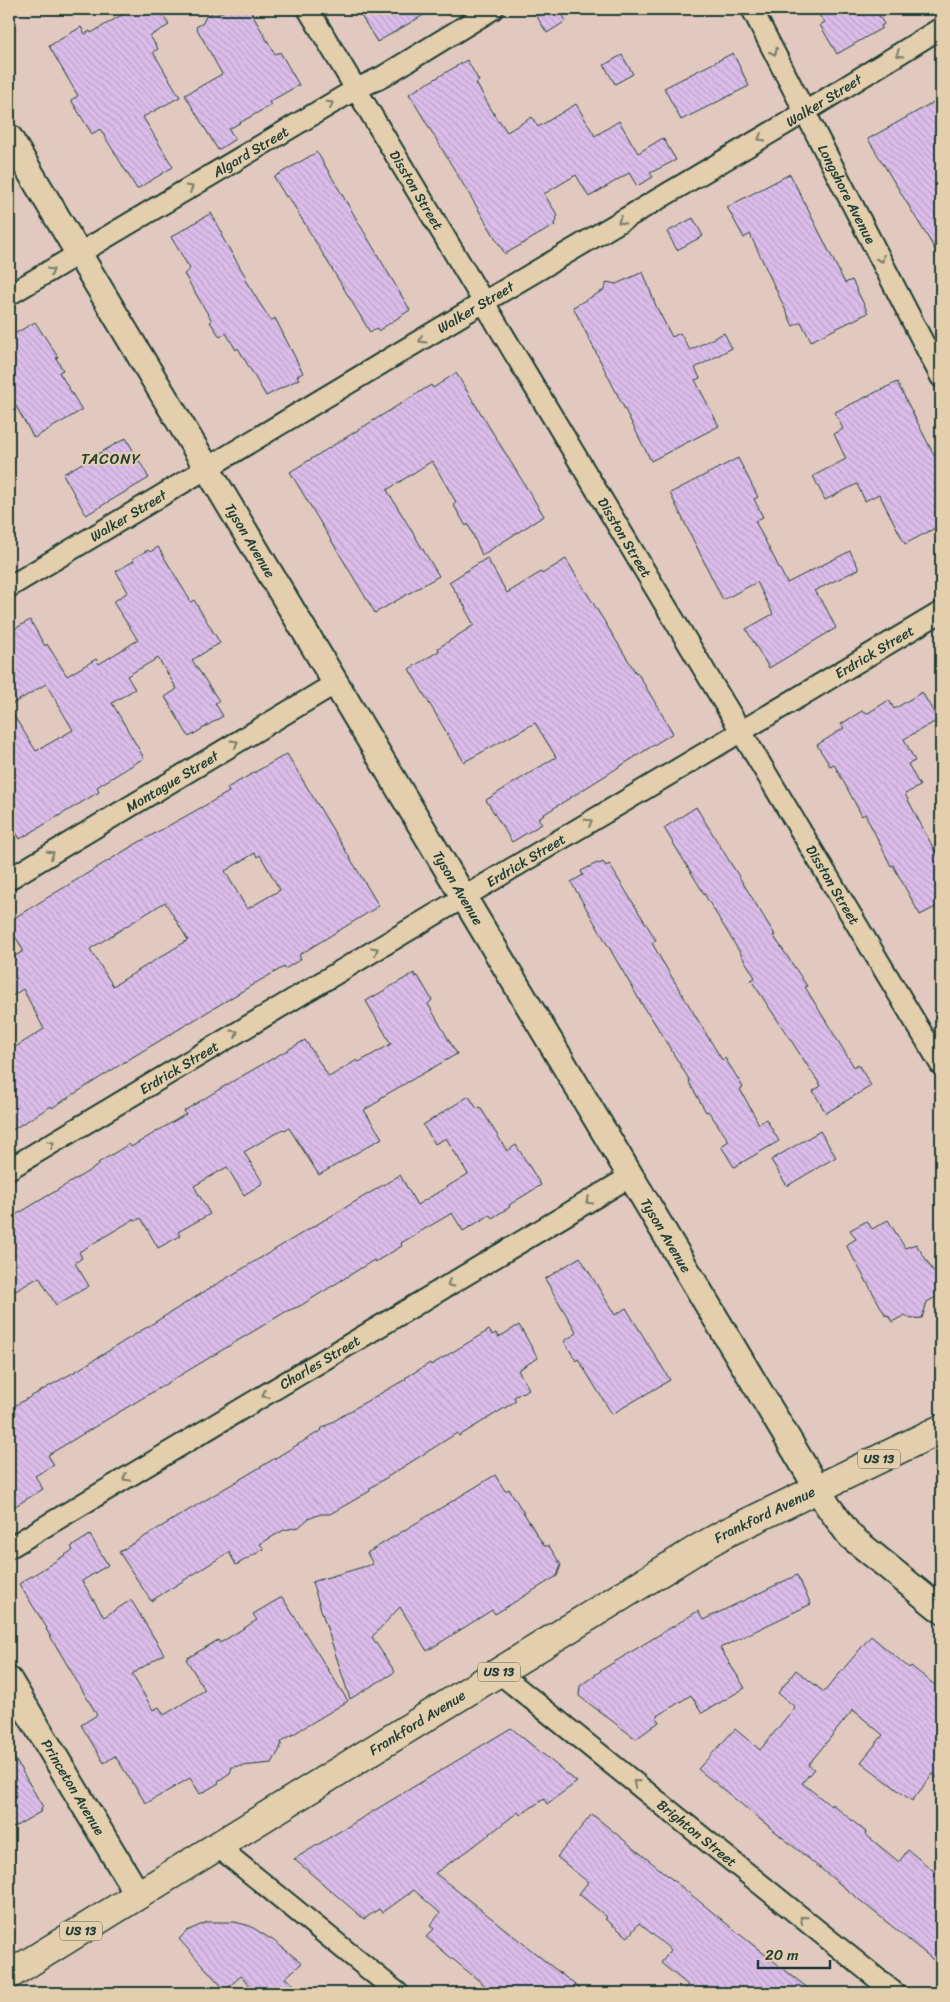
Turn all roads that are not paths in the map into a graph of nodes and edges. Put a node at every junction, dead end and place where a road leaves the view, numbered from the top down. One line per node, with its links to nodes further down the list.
1 (308, 9): 5 (street, Disston Street)
2 (493, 9): 5 (street, Algard Street)
3 (752, 9): 6 (street, Longshore Avenue, one-way to 6)
4 (941, 28): 6 (street, Walker Street, one-way to 6)
5 (356, 89): 8 (street, Algard Street, one-way to 5); 10 (street, Disston Street)
6 (804, 111): 10 (street, Walker Street, one-way to 10); 11 (street, Longshore Avenue, one-way to 11)
7 (9, 137): 8 (street, Tyson Avenue)
8 (79, 255): 9 (street, Algard Street, one-way to 8); 12 (street, Tyson Avenue)
9 (9, 296)
10 (484, 302): 12 (street, Walker Street, one-way to 12); 16 (street, Disston Street)
11 (941, 377)
12 (207, 468): 13 (street, Walker Street); 15 (street, Tyson Avenue)
13 (9, 587)
14 (941, 612): 16 (street, Erdrick Street)
15 (336, 683): 17 (street, Montague Street, one-way to 15); 18 (street, Tyson Avenue)
16 (741, 731): 18 (street, Erdrick Street, one-way to 16); 19 (street, Disston Street)
17 (9, 879)
18 (464, 897): 20 (street, Erdrick Street, one-way to 18); 21 (street, Tyson Avenue)
19 (941, 1066)
20 (9, 1169)
21 (631, 1176): 23 (street, Tyson Avenue); 24 (street, Charles Street, one-way to 24)
22 (941, 1429): 23 (main road, Frankford Avenue / US 13)
23 (817, 1489): 25 (street, Tyson Avenue); 26 (main road, Frankford Avenue / US 13)
24 (9, 1548)
25 (941, 1610)
26 (498, 1672): 28 (main road, Frankford Avenue / US 13); 32 (street, Brighton Street, one-way to 26)
27 (9, 1680): 29 (street, Princeton Avenue)
28 (217, 1846): 29 (main road, Frankford Avenue / US 13); 31 (street)
29 (138, 1895): 30 (main road, Frankford Avenue / US 13)
30 (9, 1975)
31 (398, 1993)
32 (895, 1993)

